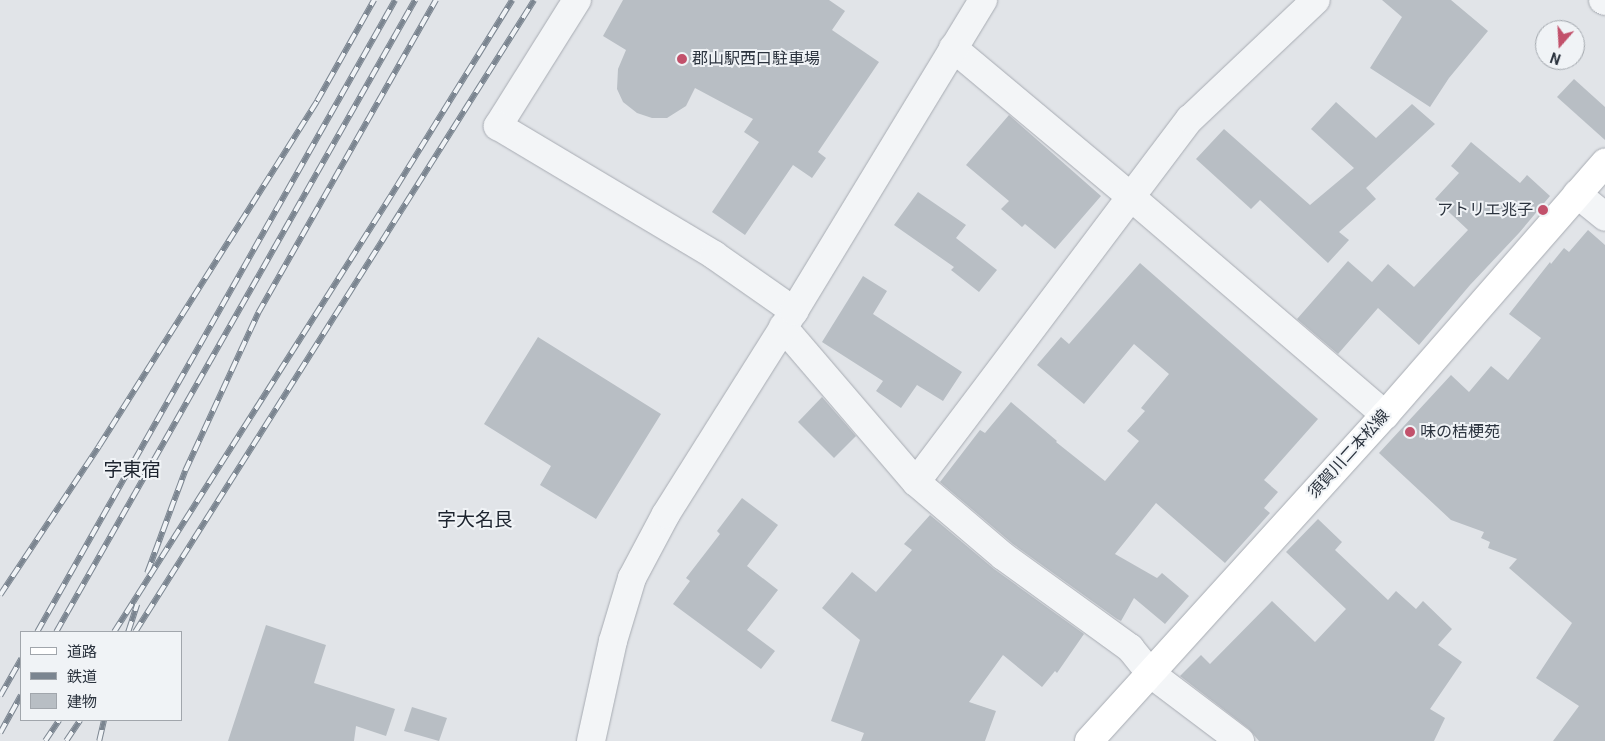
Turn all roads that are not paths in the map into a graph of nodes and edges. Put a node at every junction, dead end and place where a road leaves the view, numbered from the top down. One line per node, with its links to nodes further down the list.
1 (577, 0): 9 (street)
2 (983, 0): 4 (street)
3 (1316, 0): 7 (street)
4 (953, 48): 7 (street); 9 (street)
5 (1605, 164): 6 (main road, 須賀川二本松線)
6 (1577, 194): 8 (street); 10 (main road, 須賀川二本松線)
7 (1131, 197): 10 (street); 11 (street)
8 (1605, 217)
9 (789, 319): 11 (street); 13 (street)
10 (1385, 415): 12 (main road, 須賀川二本松線)
11 (916, 482): 12 (street)
12 (1150, 673): 14 (main road, 須賀川二本松線); 15 (street)
13 (592, 741)
14 (1089, 741)
15 (1240, 741)

